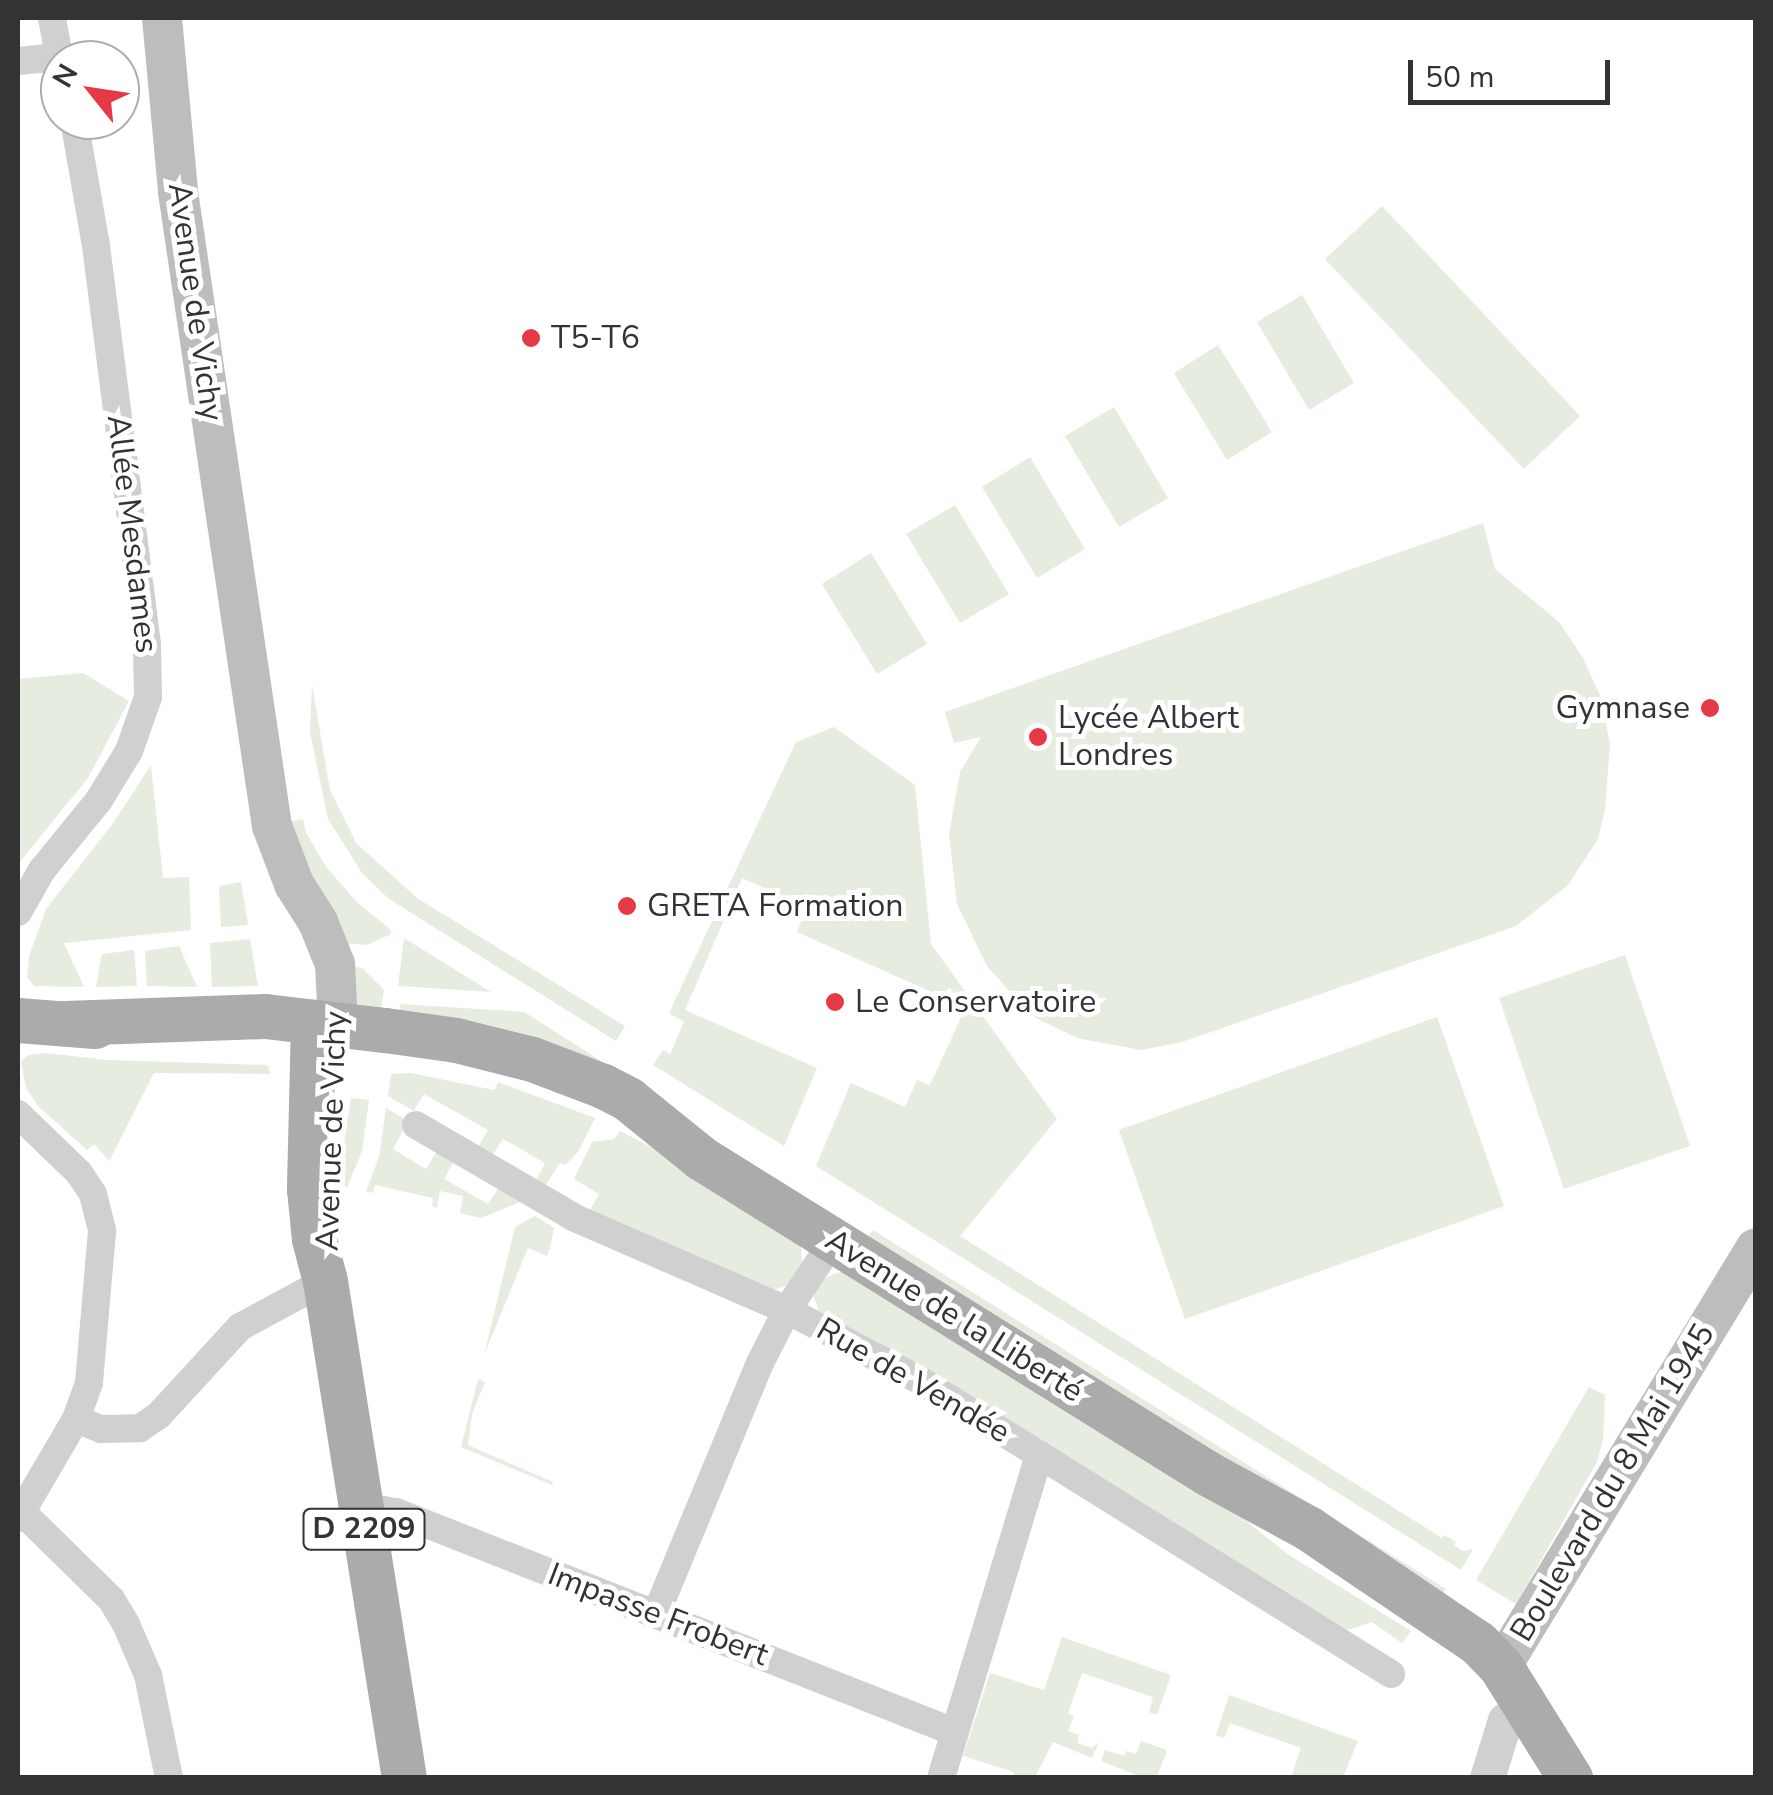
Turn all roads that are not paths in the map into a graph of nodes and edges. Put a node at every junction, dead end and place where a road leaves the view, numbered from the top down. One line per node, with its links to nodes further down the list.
1 (162, 18): 5 (main road, Avenue de Vichy / D 2209)
2 (79, 140): 3 (street, Allée Mesdames)
3 (18, 912)
4 (18, 1020): 5 (main road, Avenue de la Liberté)
5 (326, 1034): 8 (main road, Avenue de la Liberté); 10 (main road, Avenue de Vichy / D 2209)
6 (18, 1114): 12 (street)
7 (416, 1125): 11 (street, Rue de Vendée)
8 (833, 1241): 11 (street); 17 (main road, Avenue de la Liberté)
9 (1756, 1248): 17 (main road, Boulevard du 8 Mai 1945)
10 (325, 1281): 12 (street); 15 (main road, D 2209)
11 (787, 1310): 13 (street, Rue de Vendée); 16 (street)
12 (76, 1419): 14 (street)
13 (1040, 1455): 18 (street, Rue de Vendée); 20 (street)
14 (22, 1501): 21 (street)
15 (361, 1506): 16 (street, Impasse Frobert); 22 (main road, D 2209)
16 (656, 1614): 20 (street, Impasse Frobert)
17 (1486, 1669): 19 (main road, Avenue de la Liberté); 26 (main road, Avenue de la Liberté)
18 (1391, 1674)
19 (1505, 1720): 24 (street); 25 (main road, Avenue de la Liberté)
20 (954, 1732): 23 (street)
21 (169, 1778)
22 (404, 1778)
23 (941, 1778)
24 (1487, 1778)
25 (1542, 1778)
26 (1570, 1778)

